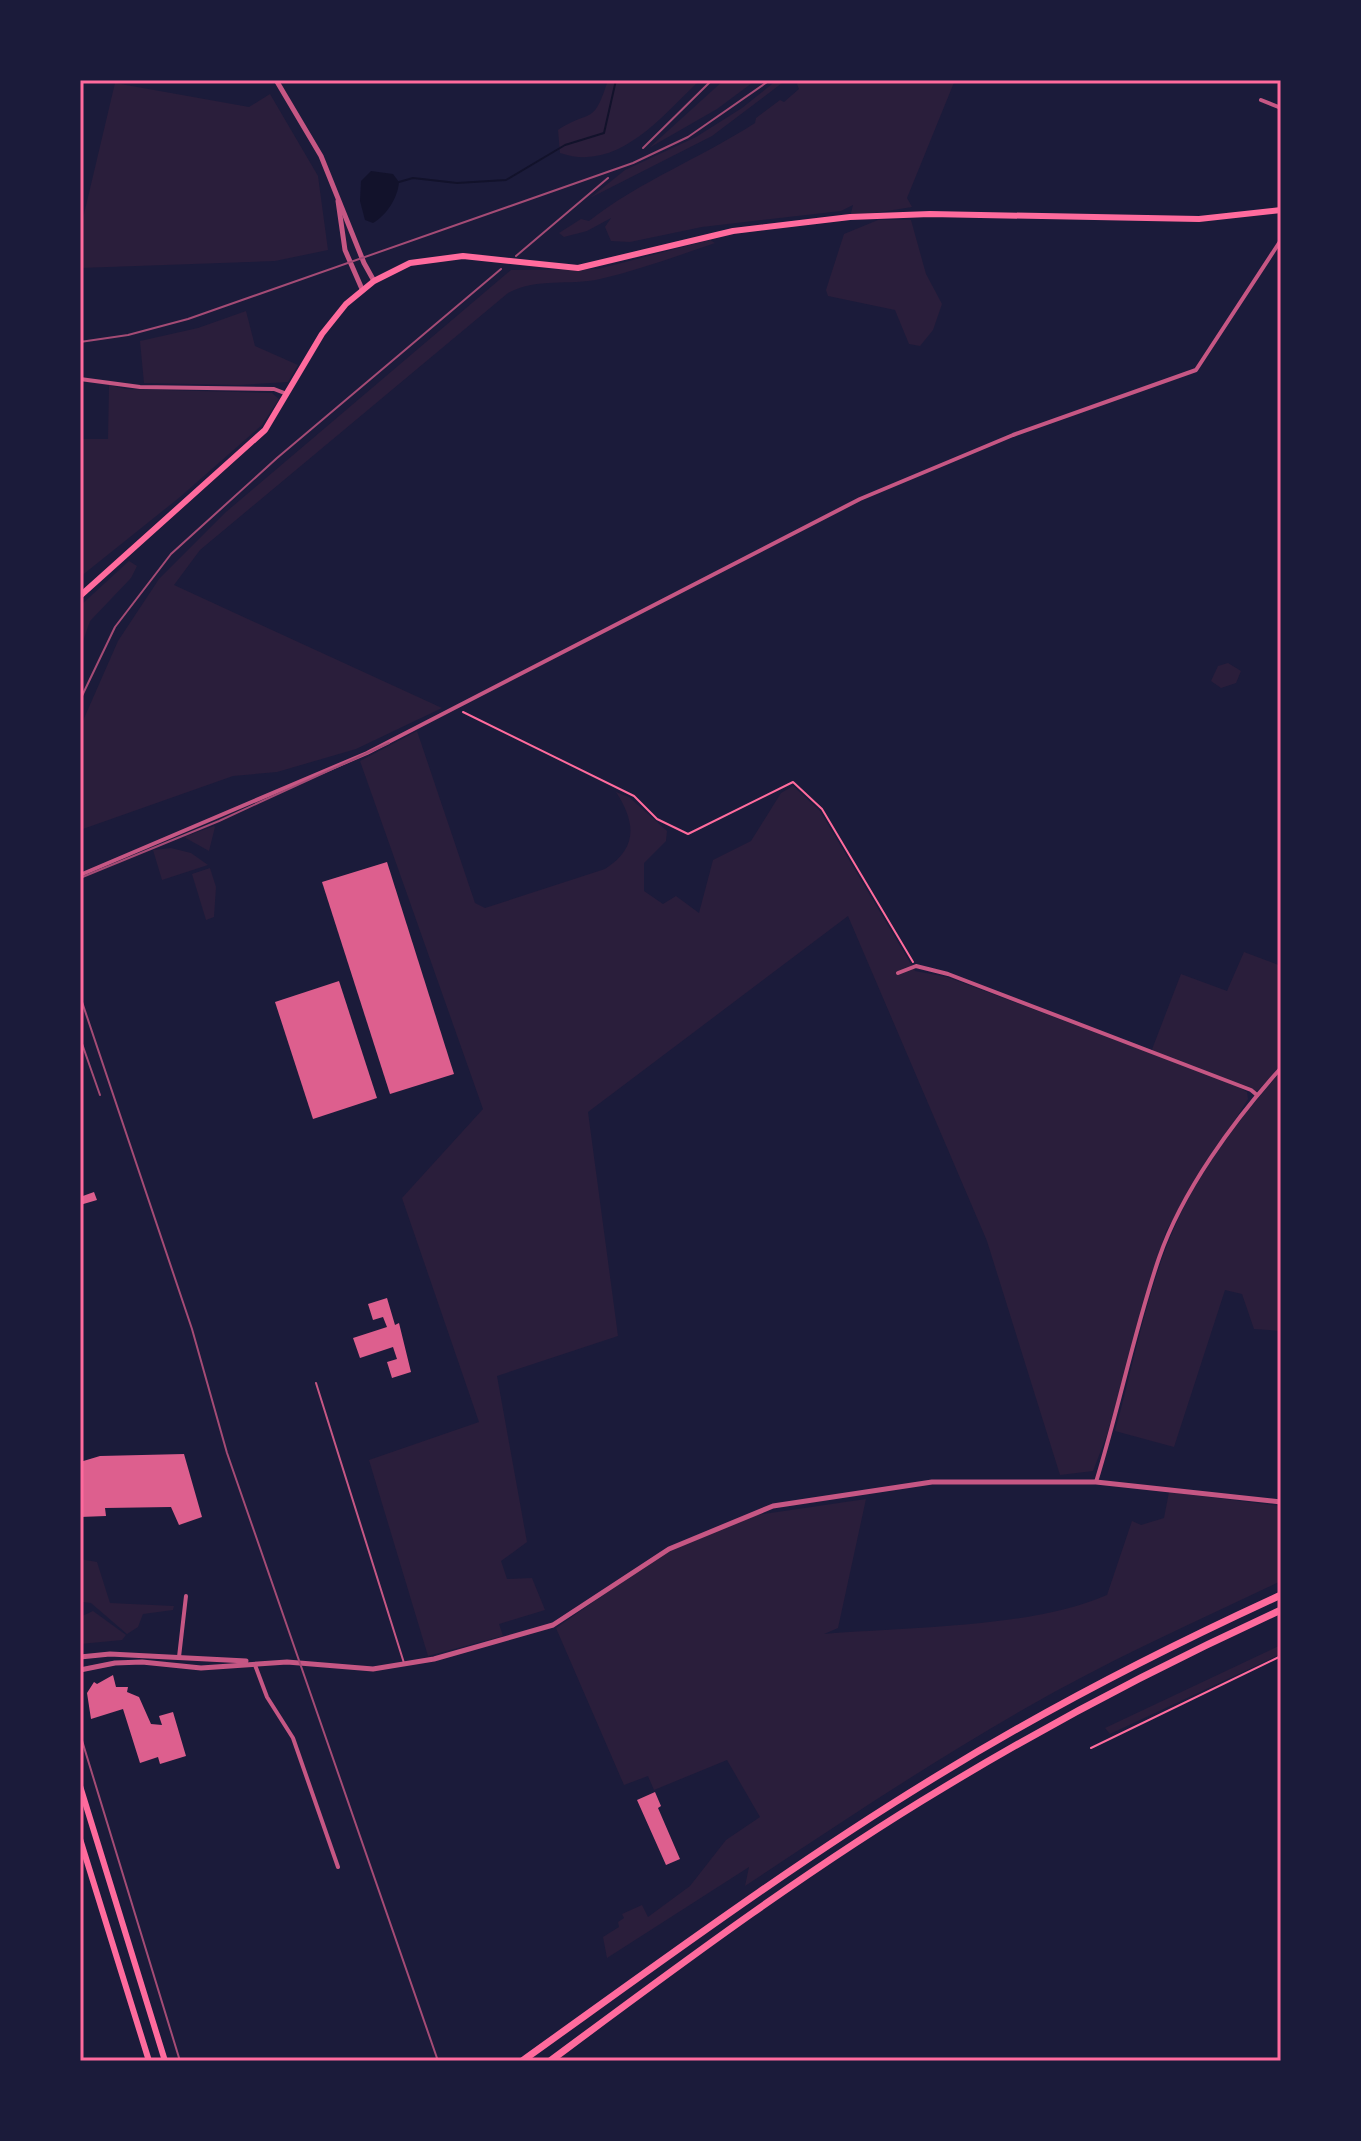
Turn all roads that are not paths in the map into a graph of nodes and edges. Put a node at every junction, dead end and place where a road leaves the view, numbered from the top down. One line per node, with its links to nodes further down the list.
1 (276, 80): 4 (street)
2 (1261, 100): 3 (street)
3 (1281, 108)
4 (338, 196): 7 (street); 8 (street)
5 (1281, 210): 7 (main road)
6 (1281, 240): 12 (street)
7 (374, 281): 8 (main road)
8 (362, 289): 10 (main road)
9 (80, 379): 10 (street)
10 (287, 394): 11 (main road)
11 (80, 596)
12 (80, 875)
13 (898, 973): 15 (street)
14 (1281, 1068): 15 (street)
15 (1257, 1095): 17 (street)
16 (316, 1383): 25 (lane)
17 (1096, 1482): 18 (street); 25 (street)
18 (1281, 1502)
19 (1281, 1595): 32 (highway)
20 (186, 1596): 23 (street)
21 (1281, 1610): 33 (highway)
22 (80, 1657): 23 (street)
23 (178, 1662): 24 (street); 26 (street)
24 (255, 1662): 25 (street); 29 (street)
25 (404, 1664)
26 (80, 1670)
27 (80, 1786): 31 (main road)
28 (80, 1839): 30 (main road)
29 (338, 1867)
30 (149, 2061)
31 (165, 2061)
32 (522, 2061)
33 (550, 2061)

